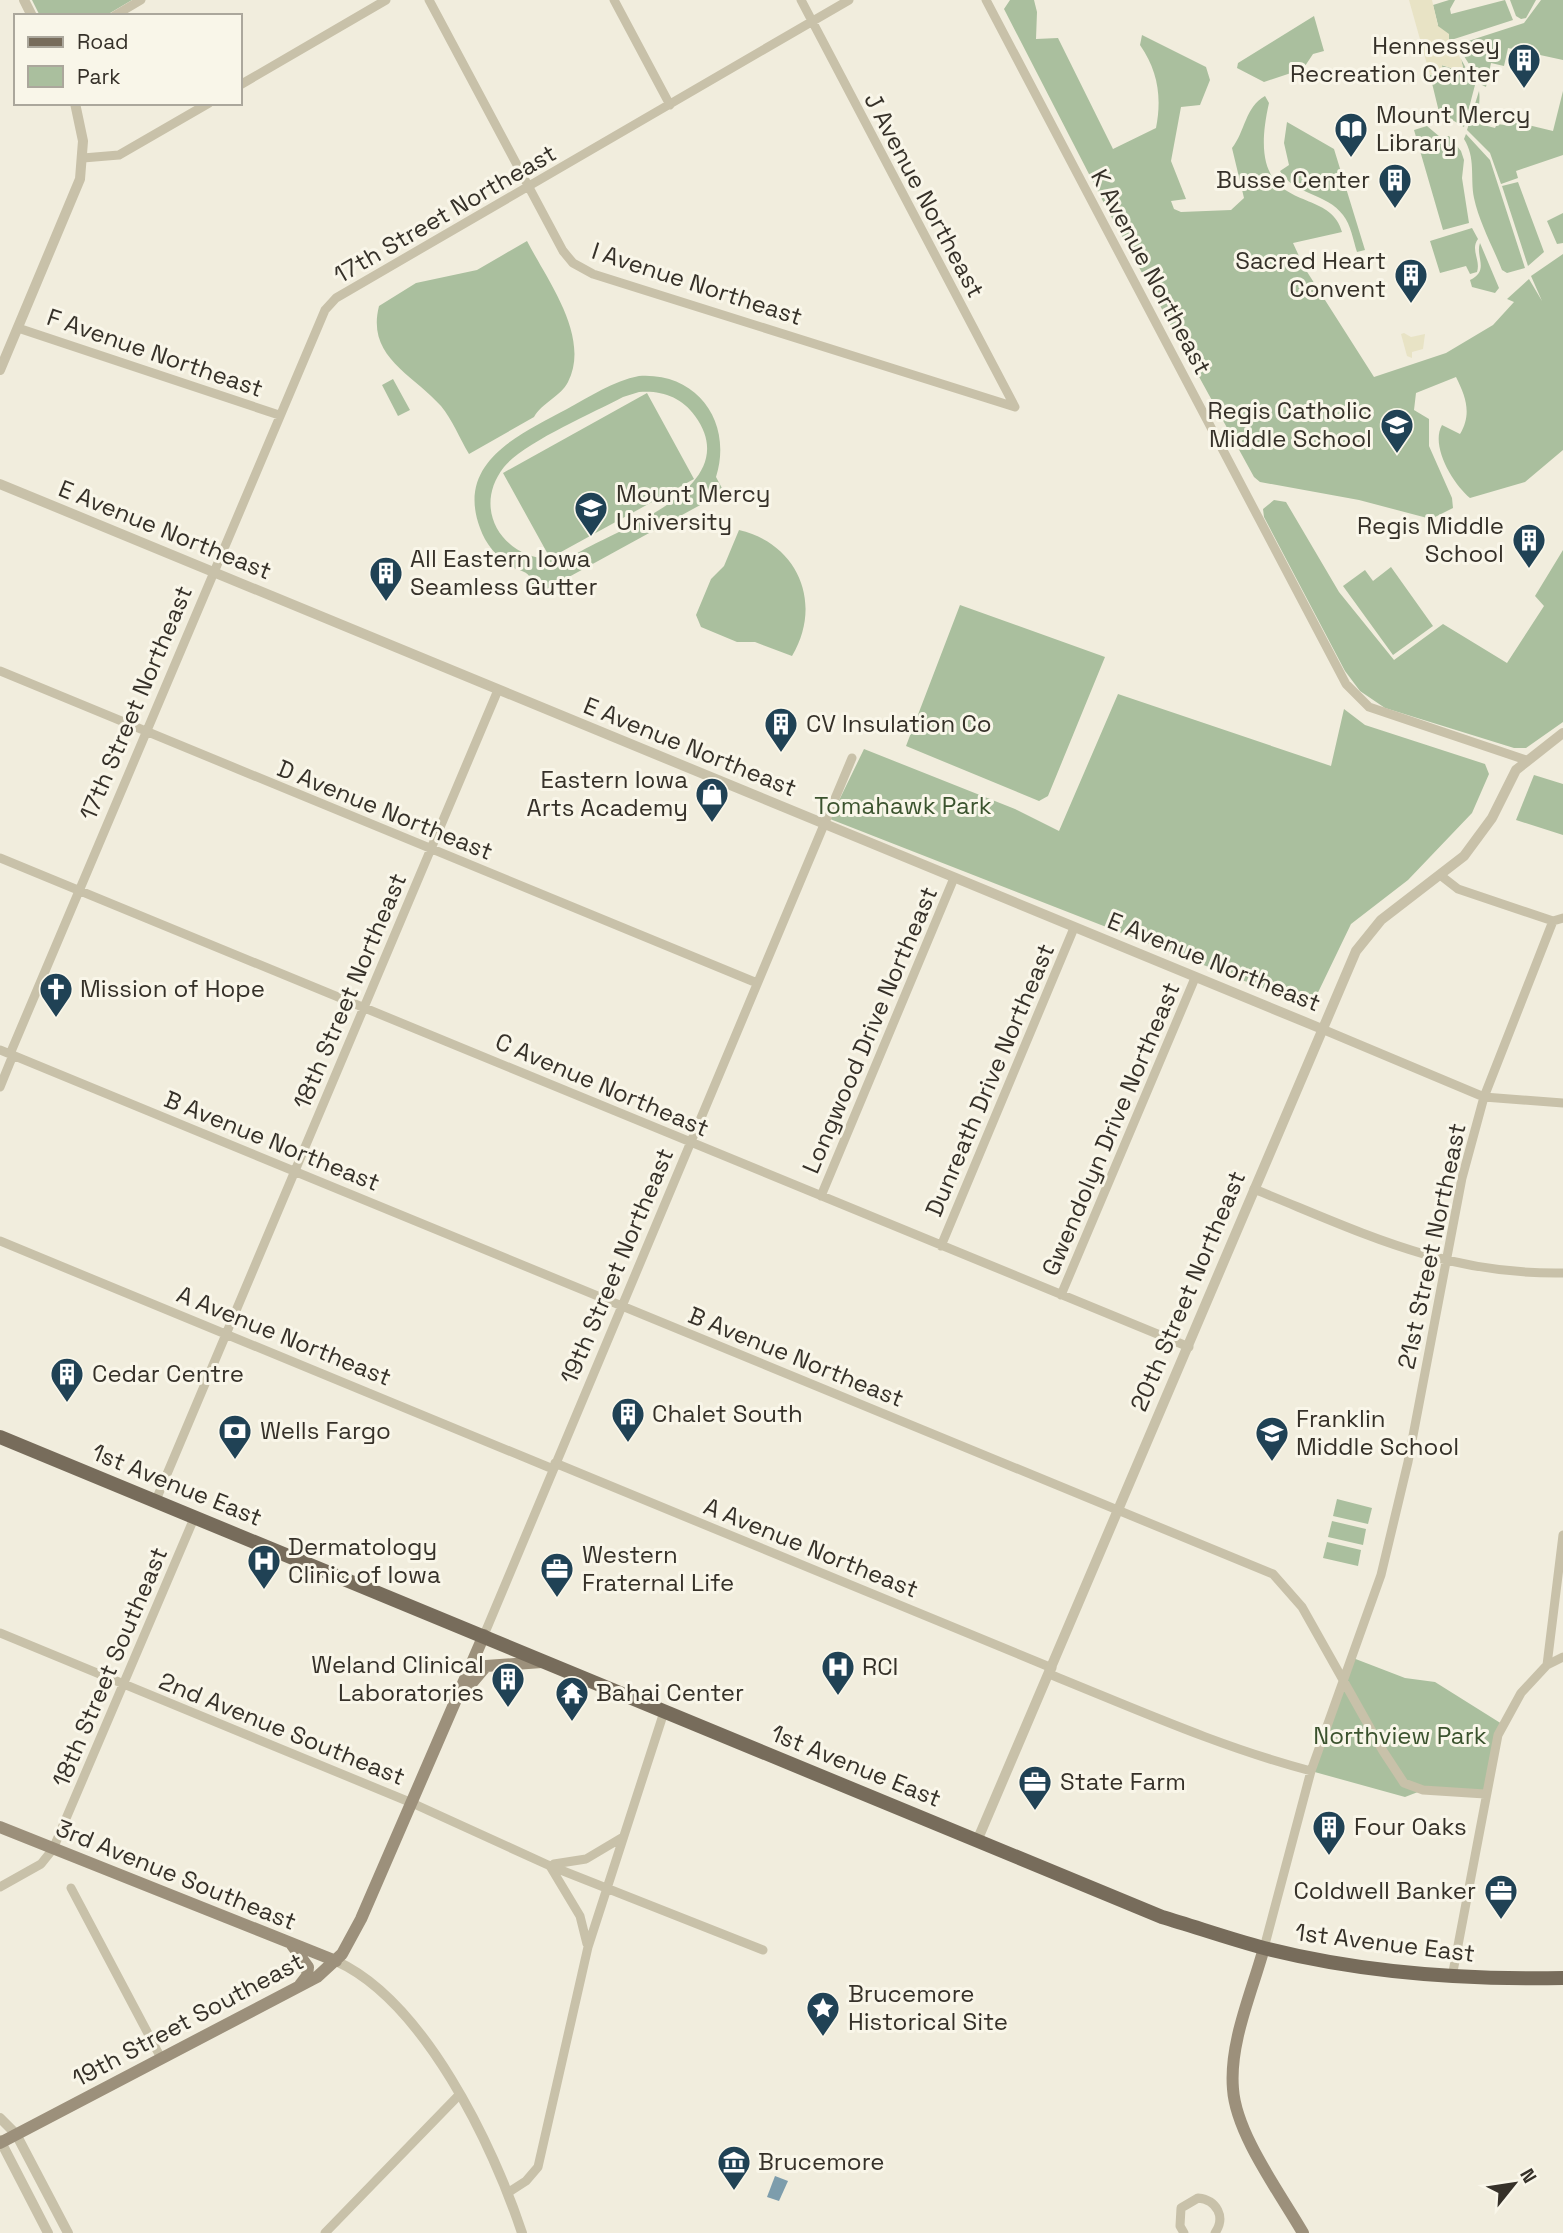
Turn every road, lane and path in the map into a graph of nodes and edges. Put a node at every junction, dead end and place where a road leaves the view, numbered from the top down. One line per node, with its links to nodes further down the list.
1 (141, 0): 8 (street)
2 (386, 0): 10 (street)
3 (429, 0): 15 (street, I Avenue Northeast)
4 (614, 0): 11 (street)
5 (801, 0): 9 (street, J Avenue Northeast)
6 (849, 0): 9 (street, 17th Street Northeast)
7 (986, 0): 27 (street, K Avenue Northeast)
8 (117, 14)
9 (812, 22): 11 (street, 17th Street Northeast); 18 (street, J Avenue Northeast)
10 (242, 84)
11 (670, 104): 15 (street, 17th Street Northeast)
12 (76, 105): 14 (street)
13 (206, 105): 14 (street)
14 (83, 159): 16 (street)
15 (529, 187): 18 (street, I Avenue Northeast); 19 (street, 17th Street Northeast)
16 (18, 328): 17 (street); 19 (street, F Avenue Northeast)
17 (0, 370)
18 (1015, 407)
19 (279, 415): 21 (street, 17th Street Northeast)
20 (0, 484): 21 (street, E Avenue Northeast)
21 (213, 572): 23 (street, E Avenue Northeast); 24 (street, 17th Street Northeast)
22 (0, 671): 24 (street, D Avenue Northeast)
23 (498, 690): 28 (street, E Avenue Northeast); 29 (street, 18th Street Northeast)
24 (146, 732): 29 (street, D Avenue Northeast); 33 (street, 17th Street Northeast)
25 (1563, 733): 27 (street, 20th Street Northeast)
26 (852, 758): 28 (street, 19th Street Northeast)
27 (1526, 760): 31 (street, 20th Street Northeast)
28 (824, 825): 32 (street, E Avenue Northeast); 38 (street, 19th Street Northeast)
29 (429, 850): 38 (street, D Avenue Northeast); 39 (street, 18th Street Northeast)
30 (0, 858): 33 (street, C Avenue Northeast)
31 (1440, 875): 35 (street); 40 (street, 20th Street Northeast)
32 (954, 877): 36 (street, E Avenue Northeast); 49 (street, Longwood Drive Northeast)
33 (78, 890): 39 (street, C Avenue Northeast); 42 (street, 17th Street Northeast)
34 (1563, 918): 35 (street)
35 (1553, 921): 44 (street, 21st Street Northeast)
36 (1074, 928): 37 (street, E Avenue Northeast); 51 (street, Dunreath Drive Northeast)
37 (1195, 978): 40 (street, E Avenue Northeast); 54 (street, Gwendolyn Drive Northeast)
38 (757, 984): 46 (street, 19th Street Northeast)
39 (364, 1008): 46 (street, C Avenue Northeast); 47 (street, 18th Street Northeast)
40 (1322, 1029): 44 (street, E Avenue Northeast); 48 (street, 20th Street Northeast)
41 (0, 1050): 42 (street, B Avenue Northeast)
42 (12, 1055): 43 (street, 17th Street Northeast); 47 (street, B Avenue Northeast)
43 (0, 1087)
44 (1484, 1097): 45 (street, E Avenue Northeast); 52 (street, 21st Street Northeast)
45 (1563, 1103)
46 (690, 1143): 49 (street, C Avenue Northeast); 55 (street, 19th Street Northeast)
47 (295, 1170): 55 (street, B Avenue Northeast); 56 (street, 18th Street Northeast)
48 (1254, 1189): 52 (street); 57 (street, 20th Street Northeast)
49 (821, 1196): 51 (street, C Avenue Northeast)
50 (0, 1241): 56 (street, A Avenue Northeast)
51 (941, 1246): 54 (street, C Avenue Northeast)
52 (1444, 1262): 53 (street); 70 (street, 21st Street Northeast)
53 (1563, 1273)
54 (1061, 1295): 57 (street, C Avenue Northeast)
55 (620, 1305): 59 (street, 19th Street Northeast); 61 (street, B Avenue Northeast)
56 (226, 1335): 59 (street, A Avenue Northeast); 60 (street, 18th Street Northeast)
57 (1189, 1347): 61 (street, 20th Street Northeast)
58 (0, 1437): 60 (main road, 1st Avenue East)
59 (554, 1466): 65 (street, 19th Street Northeast); 69 (street, A Avenue Northeast)
60 (156, 1500): 62 (main road, 1st Avenue East)
61 (1117, 1510): 69 (street, 20th Street Northeast); 70 (street, B Avenue Northeast)
62 (195, 1517): 65 (main road, 1st Avenue East); 71 (street, 18th Street Southeast)
63 (1563, 1535): 68 (street)
64 (0, 1633): 71 (street, 2nd Avenue Southeast)
65 (484, 1634): 67 (main road, 1st Avenue East); 72 (main road, 19th Street Southeast)
66 (1563, 1657): 68 (street)
67 (550, 1662): 72 (main road, 19th Street Southeast); 73 (main road, 1st Avenue East)
68 (1546, 1665): 75 (street)
69 (1050, 1671): 74 (street, A Avenue Northeast); 79 (street, 20th Street Northeast)
70 (1343, 1680): 74 (street, 21st Street Northeast); 75 (street, B Avenue Northeast)
71 (124, 1684): 76 (street, 2nd Avenue Southeast); 80 (street, 18th Street Southeast)
72 (450, 1712): 76 (main road, 19th Street Southeast)
73 (664, 1712): 78 (street); 79 (main road, 1st Avenue East)
74 (1311, 1771): 87 (street, 21st Street Northeast)
75 (1485, 1794): 90 (street)
76 (412, 1803): 81 (street, 2nd Avenue Southeast); 89 (main road, 19th Street Southeast)
77 (0, 1827): 80 (main road, 3rd Avenue Southeast)
78 (622, 1837): 81 (street); 82 (street)
79 (977, 1841): 87 (main road, 1st Avenue East)
80 (53, 1849): 83 (street, 18th Street Southeast); 85 (main road, 3rd Avenue Southeast)
81 (548, 1865): 82 (street, 2nd Avenue Southeast); 86 (street)
82 (606, 1886): 86 (street); 88 (street, 2nd Avenue Southeast)
83 (0, 1887)
84 (71, 1888): 93 (street)
85 (289, 1943): 89 (main road, 3rd Avenue Southeast); 92 (main road)
86 (588, 1947): 98 (street)
87 (1264, 1948): 90 (main road, 1st Avenue East); 105 (main road)
88 (762, 1950)
89 (336, 1961): 92 (main road, 19th Street Southeast); 94 (street)
90 (1452, 1977): 91 (main road, 1st Avenue East)
91 (1563, 1978)
92 (299, 1986): 93 (main road, 19th Street Southeast)
93 (161, 2058): 96 (main road, 19th Street Southeast)
94 (459, 2095): 98 (street); 101 (street)
95 (0, 2118): 96 (street)
96 (16, 2134): 97 (main road, 19th Street Southeast); 100 (street)
97 (0, 2142): 99 (street)
98 (509, 2192): 102 (street)
99 (48, 2233)
100 (68, 2233)
101 (324, 2233)
102 (522, 2233)
103 (1184, 2233): 104 (street)
104 (1215, 2233)
105 (1303, 2233)

